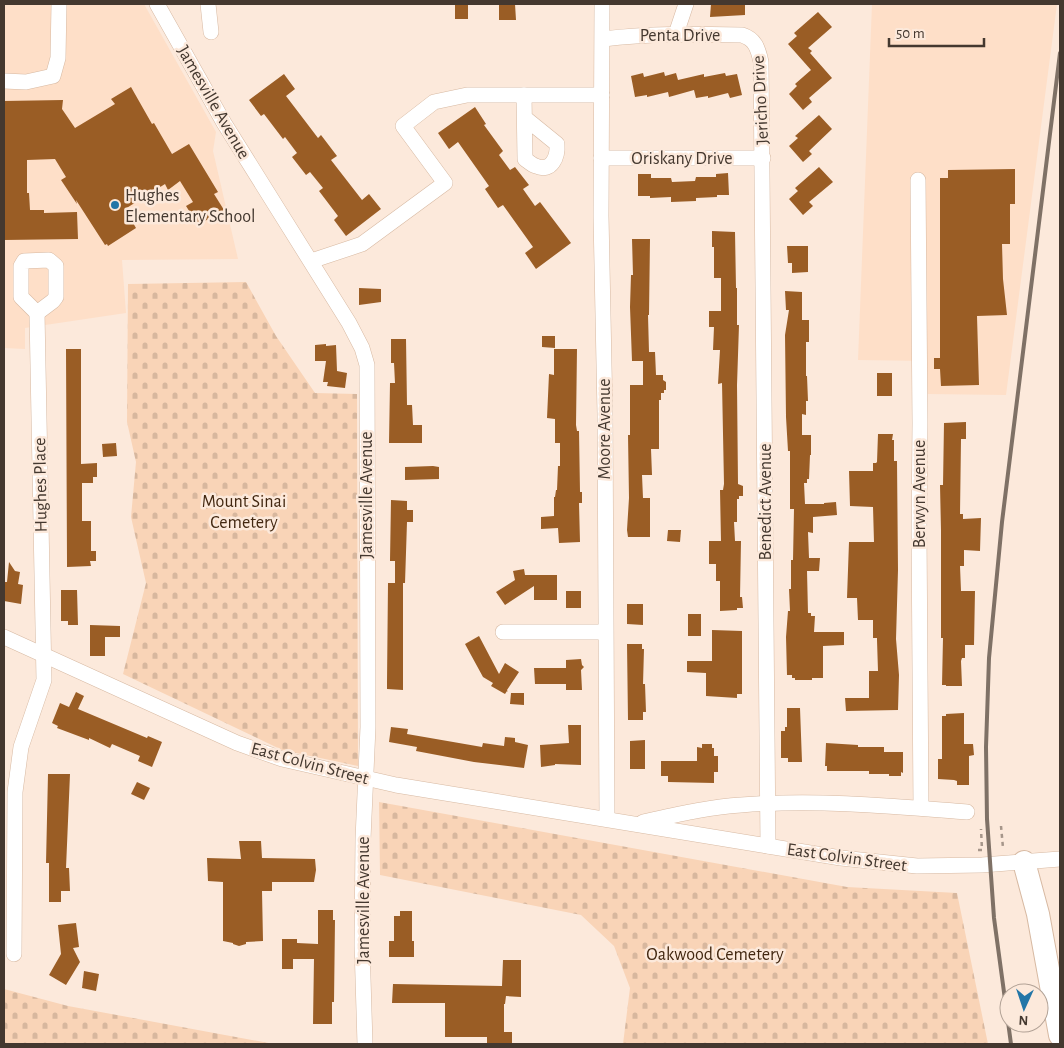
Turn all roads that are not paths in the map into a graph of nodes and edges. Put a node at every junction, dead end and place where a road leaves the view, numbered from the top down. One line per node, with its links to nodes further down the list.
1 (59, 4): 10 (street)
2 (157, 4): 17 (street, Jamesville Avenue)
3 (208, 4): 6 (street)
4 (602, 4): 8 (street, Moore Avenue)
5 (686, 4): 7 (street)
6 (211, 32)
7 (676, 34): 8 (street, Penta Drive); 9 (street, Penta Drive)
8 (603, 39): 12 (street, Moore Avenue)
9 (755, 43): 15 (street, Jericho Drive)
10 (4, 81)
11 (524, 95): 12 (street); 13 (street); 17 (street)
12 (602, 95): 14 (street, Moore Avenue)
13 (525, 118)
14 (601, 158): 15 (street, Oriskany Drive); 20 (street, Moore Avenue)
15 (763, 158): 24 (street, Benedict Avenue)
16 (918, 180): 25 (street, Berwyn Avenue)
17 (311, 261): 23 (street, Jamesville Avenue)
18 (37, 313): 22 (street, Hughes Place)
19 (503, 632): 20 (street)
20 (605, 632): 27 (street, Moore Avenue)
21 (4, 637): 22 (street, East Colvin Street)
22 (43, 656): 23 (street, East Colvin Street); 32 (street, Hughes Place)
23 (366, 779): 27 (street, East Colvin Street); 35 (street, Jamesville Avenue)
24 (768, 803): 25 (street, East Colvin Street); 28 (street, East Colvin Street); 29 (street, Benedict Avenue)
25 (921, 808): 26 (street, East Colvin Street)
26 (967, 812)
27 (607, 819): 28 (street, East Colvin Street)
28 (635, 824): 29 (street, East Colvin Street)
29 (768, 846): 31 (street, East Colvin Street)
30 (1060, 859): 31 (street, East Colvin Street)
31 (1024, 862): 34 (highway)
32 (10, 881): 33 (street, Hughes Place)
33 (14, 954)
34 (1060, 1035)
35 (365, 1044)

